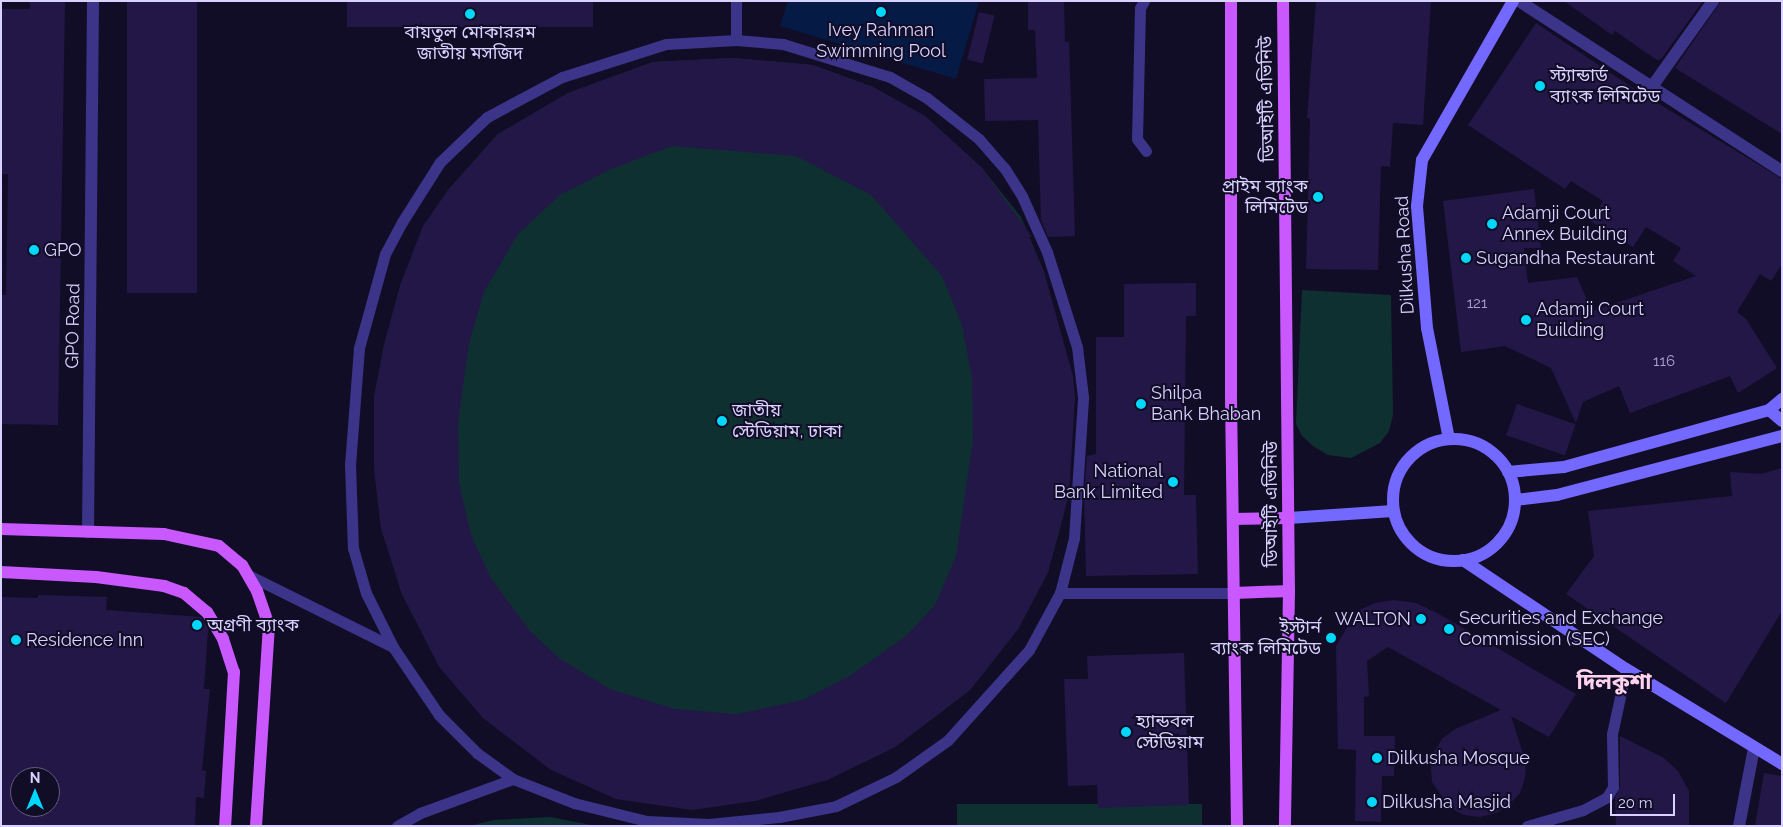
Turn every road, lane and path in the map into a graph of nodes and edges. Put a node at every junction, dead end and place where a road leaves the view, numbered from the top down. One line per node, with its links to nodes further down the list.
1 (93, 1): 24 (street, GPO Road)
2 (736, 1): 9 (lane)
3 (1144, 1): 11 (lane)
4 (1231, 1): 22 (main road, ডিআইটি এভিনিউ)
5 (1283, 1): 21 (main road, ডিআইটি এভিনিউ)
6 (1513, 1): 17 (main road, Dilkusha Road)
7 (1520, 1): 10 (street)
8 (1713, 1): 10 (street)
9 (736, 40): 30 (lane); 31 (lane)
10 (1651, 88): 12 (street)
11 (1146, 152)
12 (1782, 171)
13 (1782, 399): 14 (main road)
14 (1769, 410): 15 (main road); 18 (main road)
15 (1782, 421)
16 (1782, 436): 19 (main road)
17 (1449, 440): 18 (main road); 20 (main road)
18 (1508, 472): 19 (main road)
19 (1515, 500): 25 (main road)
20 (1393, 511): 21 (main road); 25 (main road)
21 (1289, 518): 22 (main road); 28 (main road, ডিআইটি এভিনিউ)
22 (1233, 519): 29 (main road, ডিআইটি এভিনিউ)
23 (1, 529): 24 (main road)
24 (88, 532): 27 (main road)
25 (1463, 560): 32 (main road)
26 (1, 572): 37 (main road)
27 (248, 575): 31 (lane); 38 (main road)
28 (1289, 591): 29 (main road); 41 (main road, ডিআইটি এভিনিউ)
29 (1234, 592): 30 (lane); 40 (main road, ডিআইটি এভিনিউ)
30 (1060, 593): 36 (lane)
31 (393, 647): 35 (lane)
32 (1626, 669): 33 (main road); 42 (lane)
33 (1754, 748): 34 (main road); 43 (street)
34 (1782, 764)
35 (513, 779): 36 (lane); 39 (lane)
36 (761, 822)
37 (225, 826)
38 (256, 826)
39 (397, 826)
40 (1236, 826)
41 (1285, 826)
42 (1527, 826)
43 (1739, 826)

